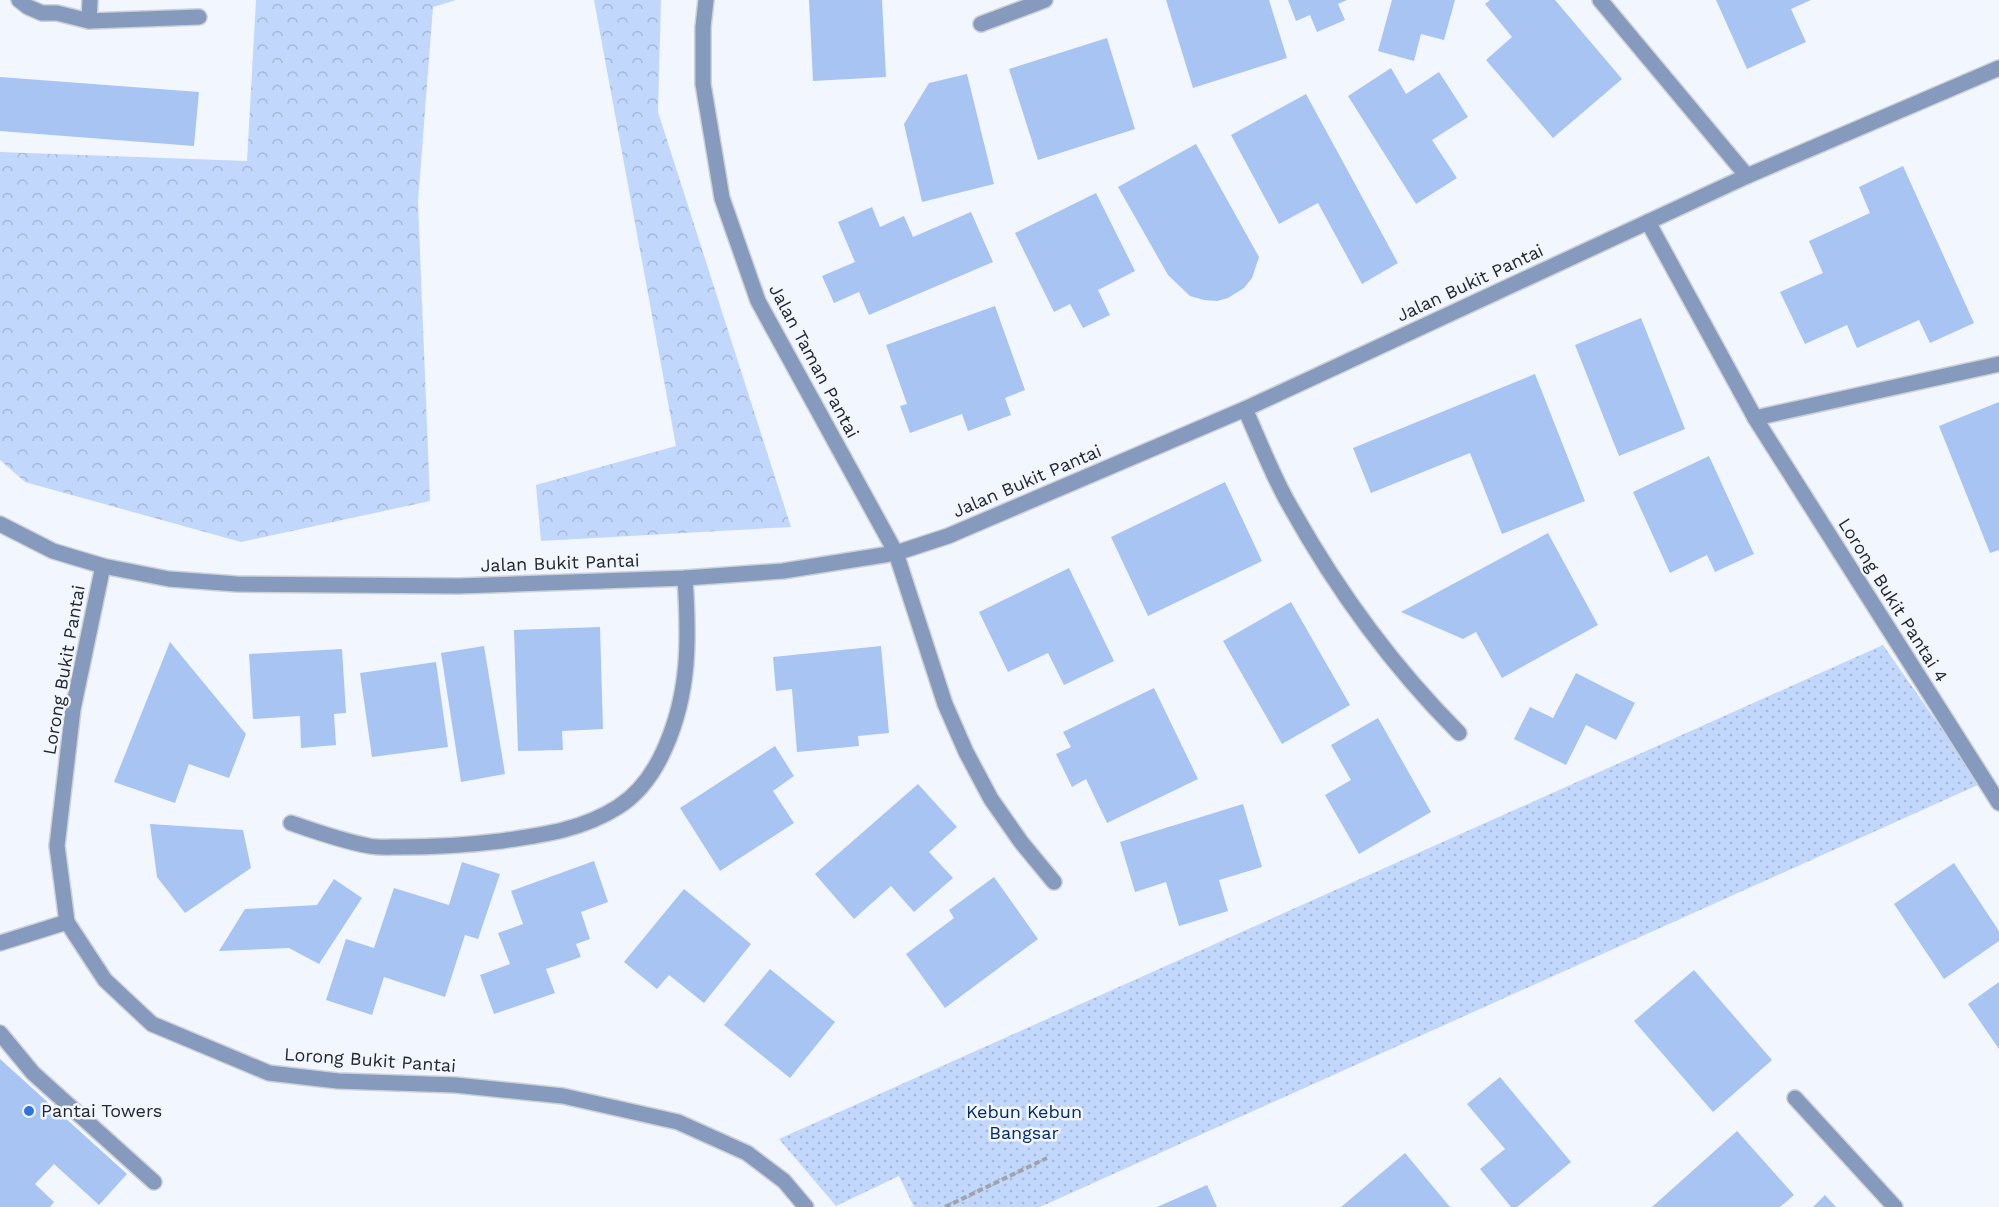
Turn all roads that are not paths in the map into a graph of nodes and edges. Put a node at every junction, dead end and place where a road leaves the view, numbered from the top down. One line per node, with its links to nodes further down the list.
1 (19, 0): 7 (street)
2 (90, 0): 7 (street)
3 (706, 0): 16 (street, Jalan Taman Pantai)
4 (1045, 0): 8 (street)
5 (1600, 0): 10 (street)
6 (199, 17): 7 (street)
7 (89, 21)
8 (981, 24)
9 (1999, 68): 10 (street, Jalan Bukit Pantai)
10 (1747, 177): 11 (street, Jalan Bukit Pantai)
11 (1648, 222): 13 (street, Jalan Bukit Pantai); 14 (street, Lorong Bukit Pantai 4)
12 (1999, 364): 14 (street)
13 (1245, 409): 16 (street, Jalan Bukit Pantai); 19 (street)
14 (1755, 417): 20 (street, Lorong Bukit Pantai 4)
15 (0, 524): 17 (street, Jalan Bukit Pantai)
16 (896, 553): 18 (street, Jalan Bukit Pantai); 22 (street, Jalan Taman Pantai)
17 (103, 566): 18 (street, Jalan Bukit Pantai); 23 (street, Lorong Bukit Pantai)
18 (684, 578): 21 (street)
19 (1459, 733)
20 (1999, 803)
21 (291, 823)
22 (1054, 882)
23 (67, 922): 24 (street); 28 (street, Lorong Bukit Pantai)
24 (0, 943)
25 (0, 1033): 27 (street)
26 (1795, 1098): 29 (street)
27 (154, 1182)
28 (806, 1207)
29 (1895, 1207)

